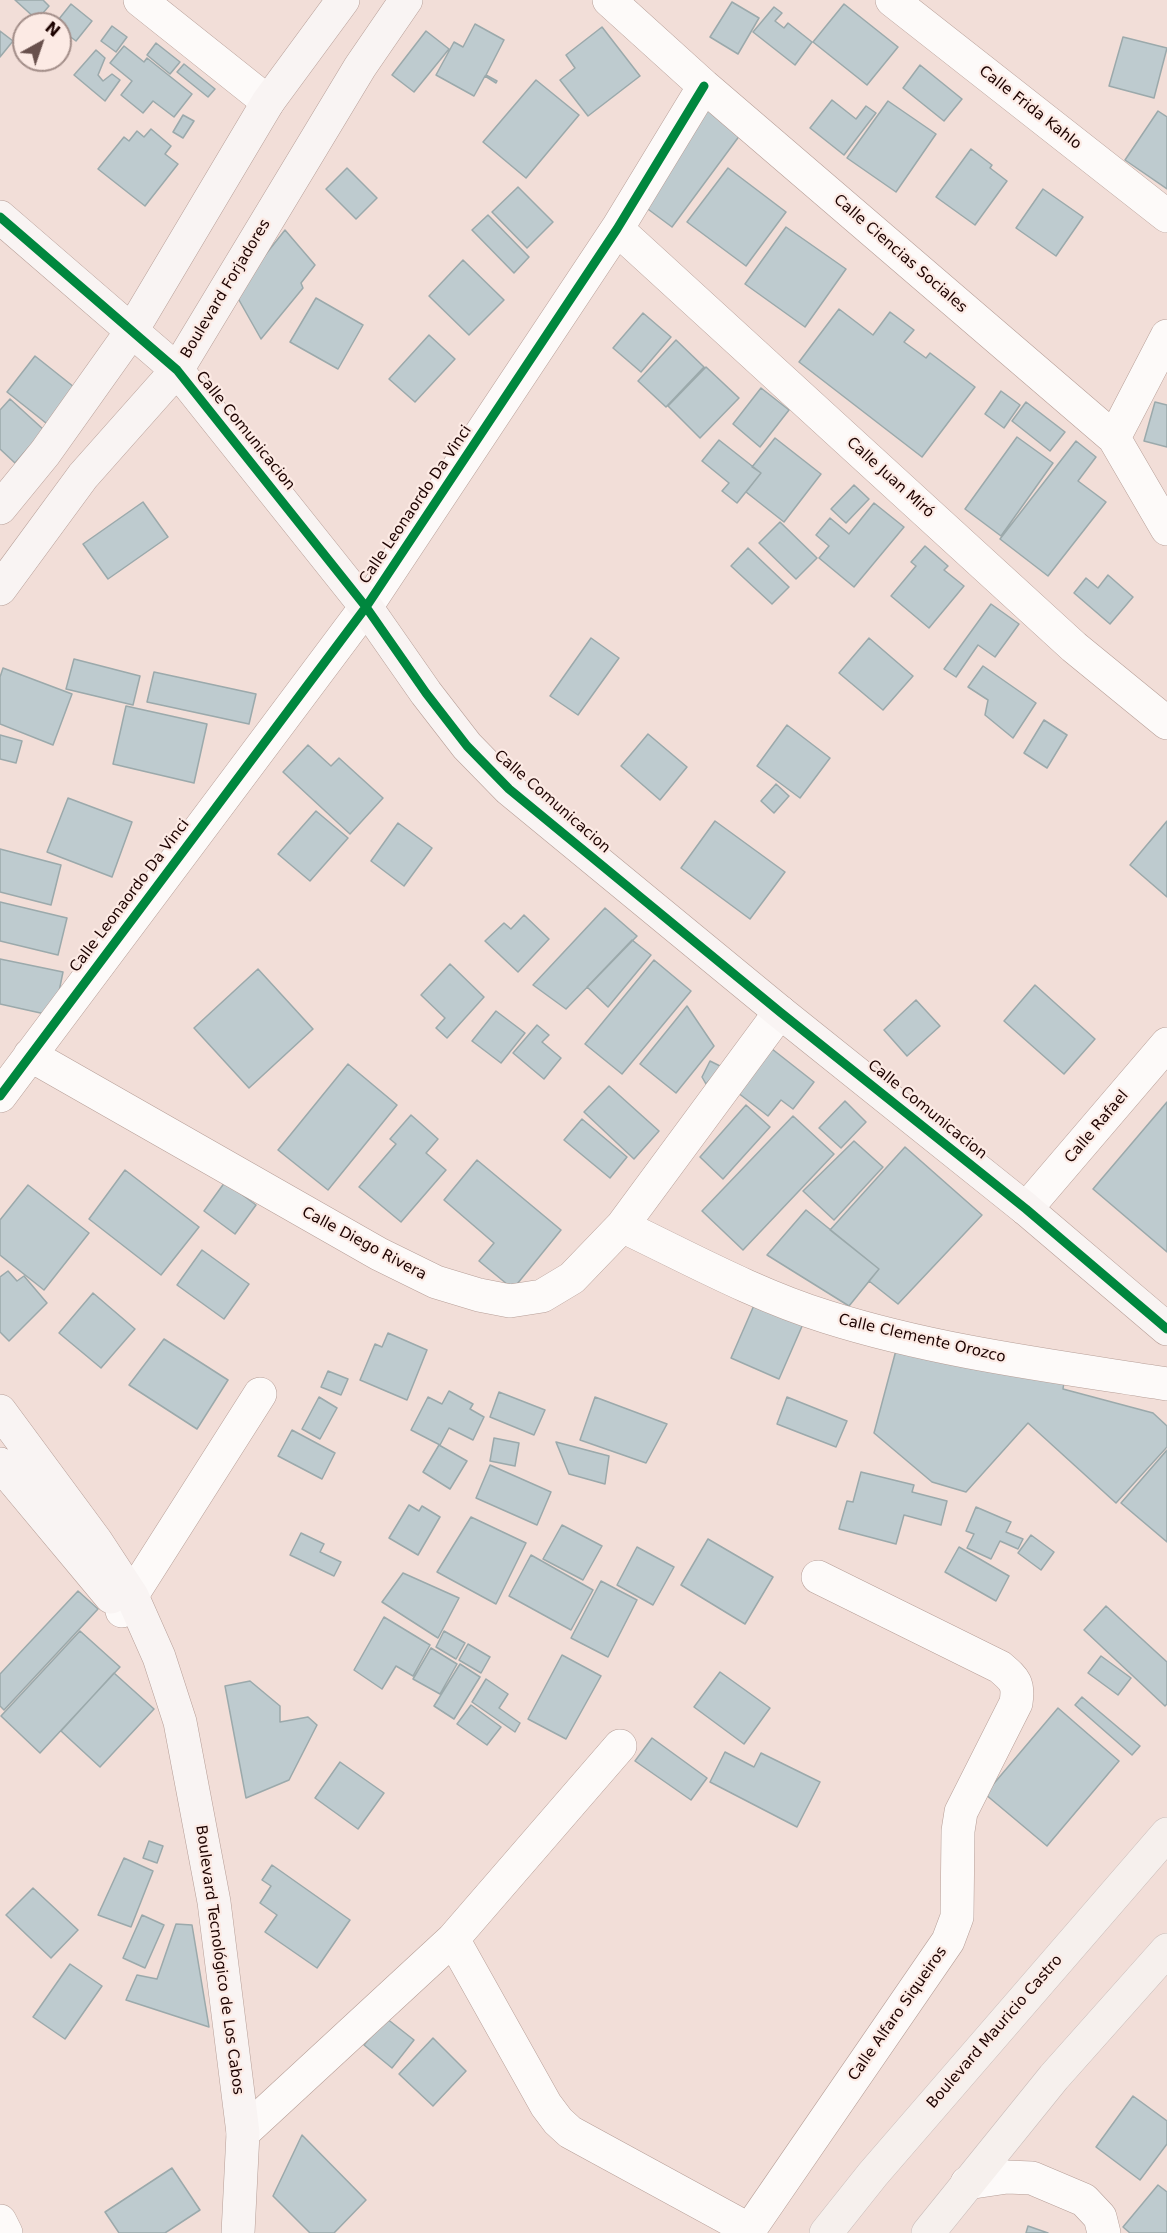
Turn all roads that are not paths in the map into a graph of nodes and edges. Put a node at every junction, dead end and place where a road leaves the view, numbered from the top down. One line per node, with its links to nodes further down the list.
1 (140, 0): 7 (street)
2 (343, 0): 7 (street)
3 (406, 0): 13 (street, Boulevard Forjadores)
4 (609, 0): 6 (street, Calle Ciencias Sociales)
5 (892, 0): 8 (street, Calle Frida Kahlo)
6 (704, 86): 10 (street, Calle Leonaordo Da Vinci); 14 (street, Calle Ciencias Sociales)
7 (268, 102): 11 (street)
8 (1167, 216)
9 (0, 217): 11 (street, Calle Comunicacion)
10 (617, 229): 18 (street, Calle Leonaordo Da Vinci); 19 (street, Calle Juan Miró)
11 (131, 332): 13 (street, Calle Comunicacion); 15 (street)
12 (1167, 336): 14 (street)
13 (177, 370): 17 (street, Boulevard Forjadores); 18 (street, Calle Comunicacion)
14 (1114, 438): 16 (street, Calle Ciencias Sociales)
15 (0, 508)
16 (1167, 529)
17 (0, 589)
18 (366, 607): 20 (street, Calle Comunicacion); 22 (street, Calle Leonaordo Da Vinci)
19 (1167, 723)
20 (780, 1012): 24 (street, Calle Comunicacion); 25 (street, Calle Diego Rivera)
21 (1167, 1044): 24 (street, Calle Rafael)
22 (30, 1055): 23 (street, Calle Leonaordo Da Vinci); 25 (street, Calle Diego Rivera)
23 (0, 1096)
24 (1026, 1209): 26 (street, Calle Comunicacion)
25 (622, 1226): 27 (street, Calle Clemente Orozco)
26 (1167, 1329)
27 (1167, 1384)
28 (260, 1394): 32 (street)
29 (0, 1411): 32 (street, Boulevard Tecnológico de Los Cabos)
30 (0, 1464): 32 (street, Boulevard Tecnológico de Los Cabos)
31 (818, 1577): 40 (street, Calle Alfaro Siqueiros)
32 (127, 1604): 37 (street, Boulevard Tecnológico de Los Cabos)
33 (620, 1746): 35 (street)
34 (1167, 1834): 43 (main road, Boulevard Mauricio Castro)
35 (453, 1939): 37 (street); 40 (street)
36 (1167, 1950): 38 (main road)
37 (243, 2133): 42 (street, Boulevard Tecnológico de Los Cabos)
38 (967, 2183): 44 (main road); 45 (street)
39 (0, 2221): 41 (street)
40 (748, 2232)
41 (6, 2233)
42 (238, 2233)
43 (826, 2233)
44 (928, 2233)
45 (1104, 2233)

